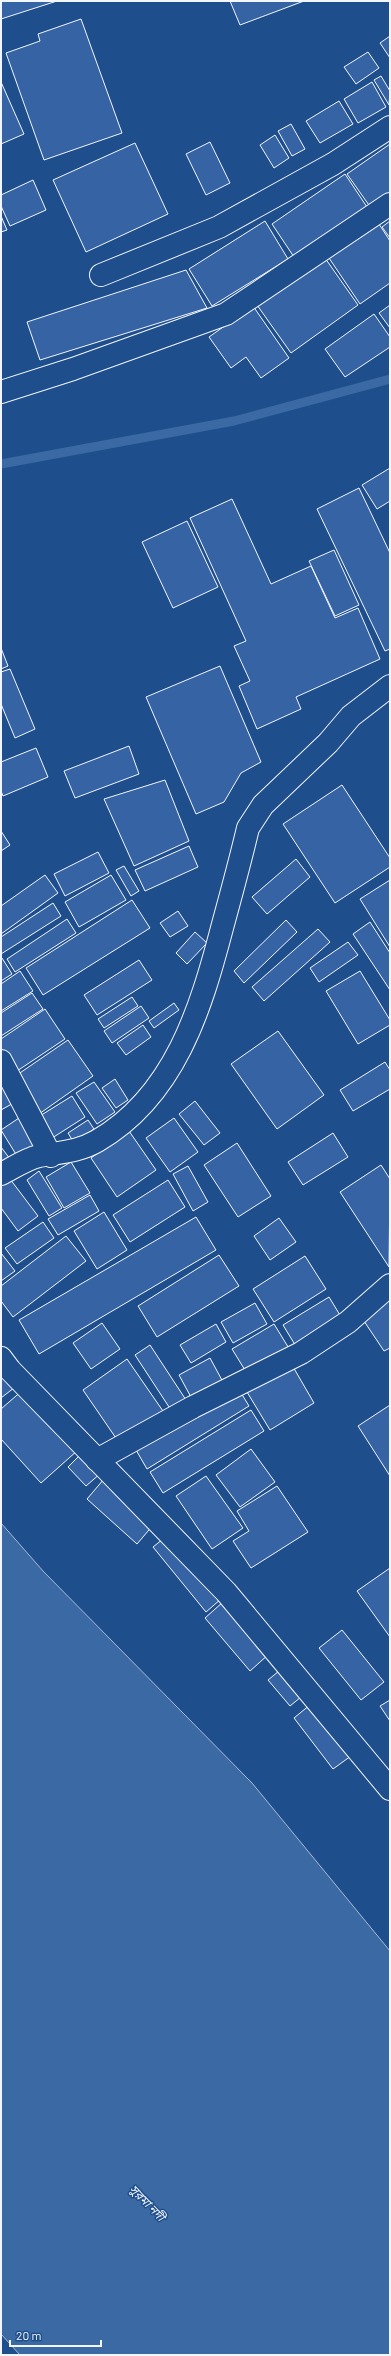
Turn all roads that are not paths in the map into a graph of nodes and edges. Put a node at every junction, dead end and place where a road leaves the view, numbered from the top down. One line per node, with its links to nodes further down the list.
1 (390, 127): 3 (street)
2 (390, 204): 4 (street)
3 (101, 275)
4 (1, 392)
5 (390, 686): 7 (street)
6 (1, 1061): 7 (street)
7 (51, 1156): 8 (street)
8 (1, 1174)
9 (390, 1285): 11 (street)
10 (1, 1358): 11 (street)
11 (97, 1460): 12 (street)
12 (390, 1789)

